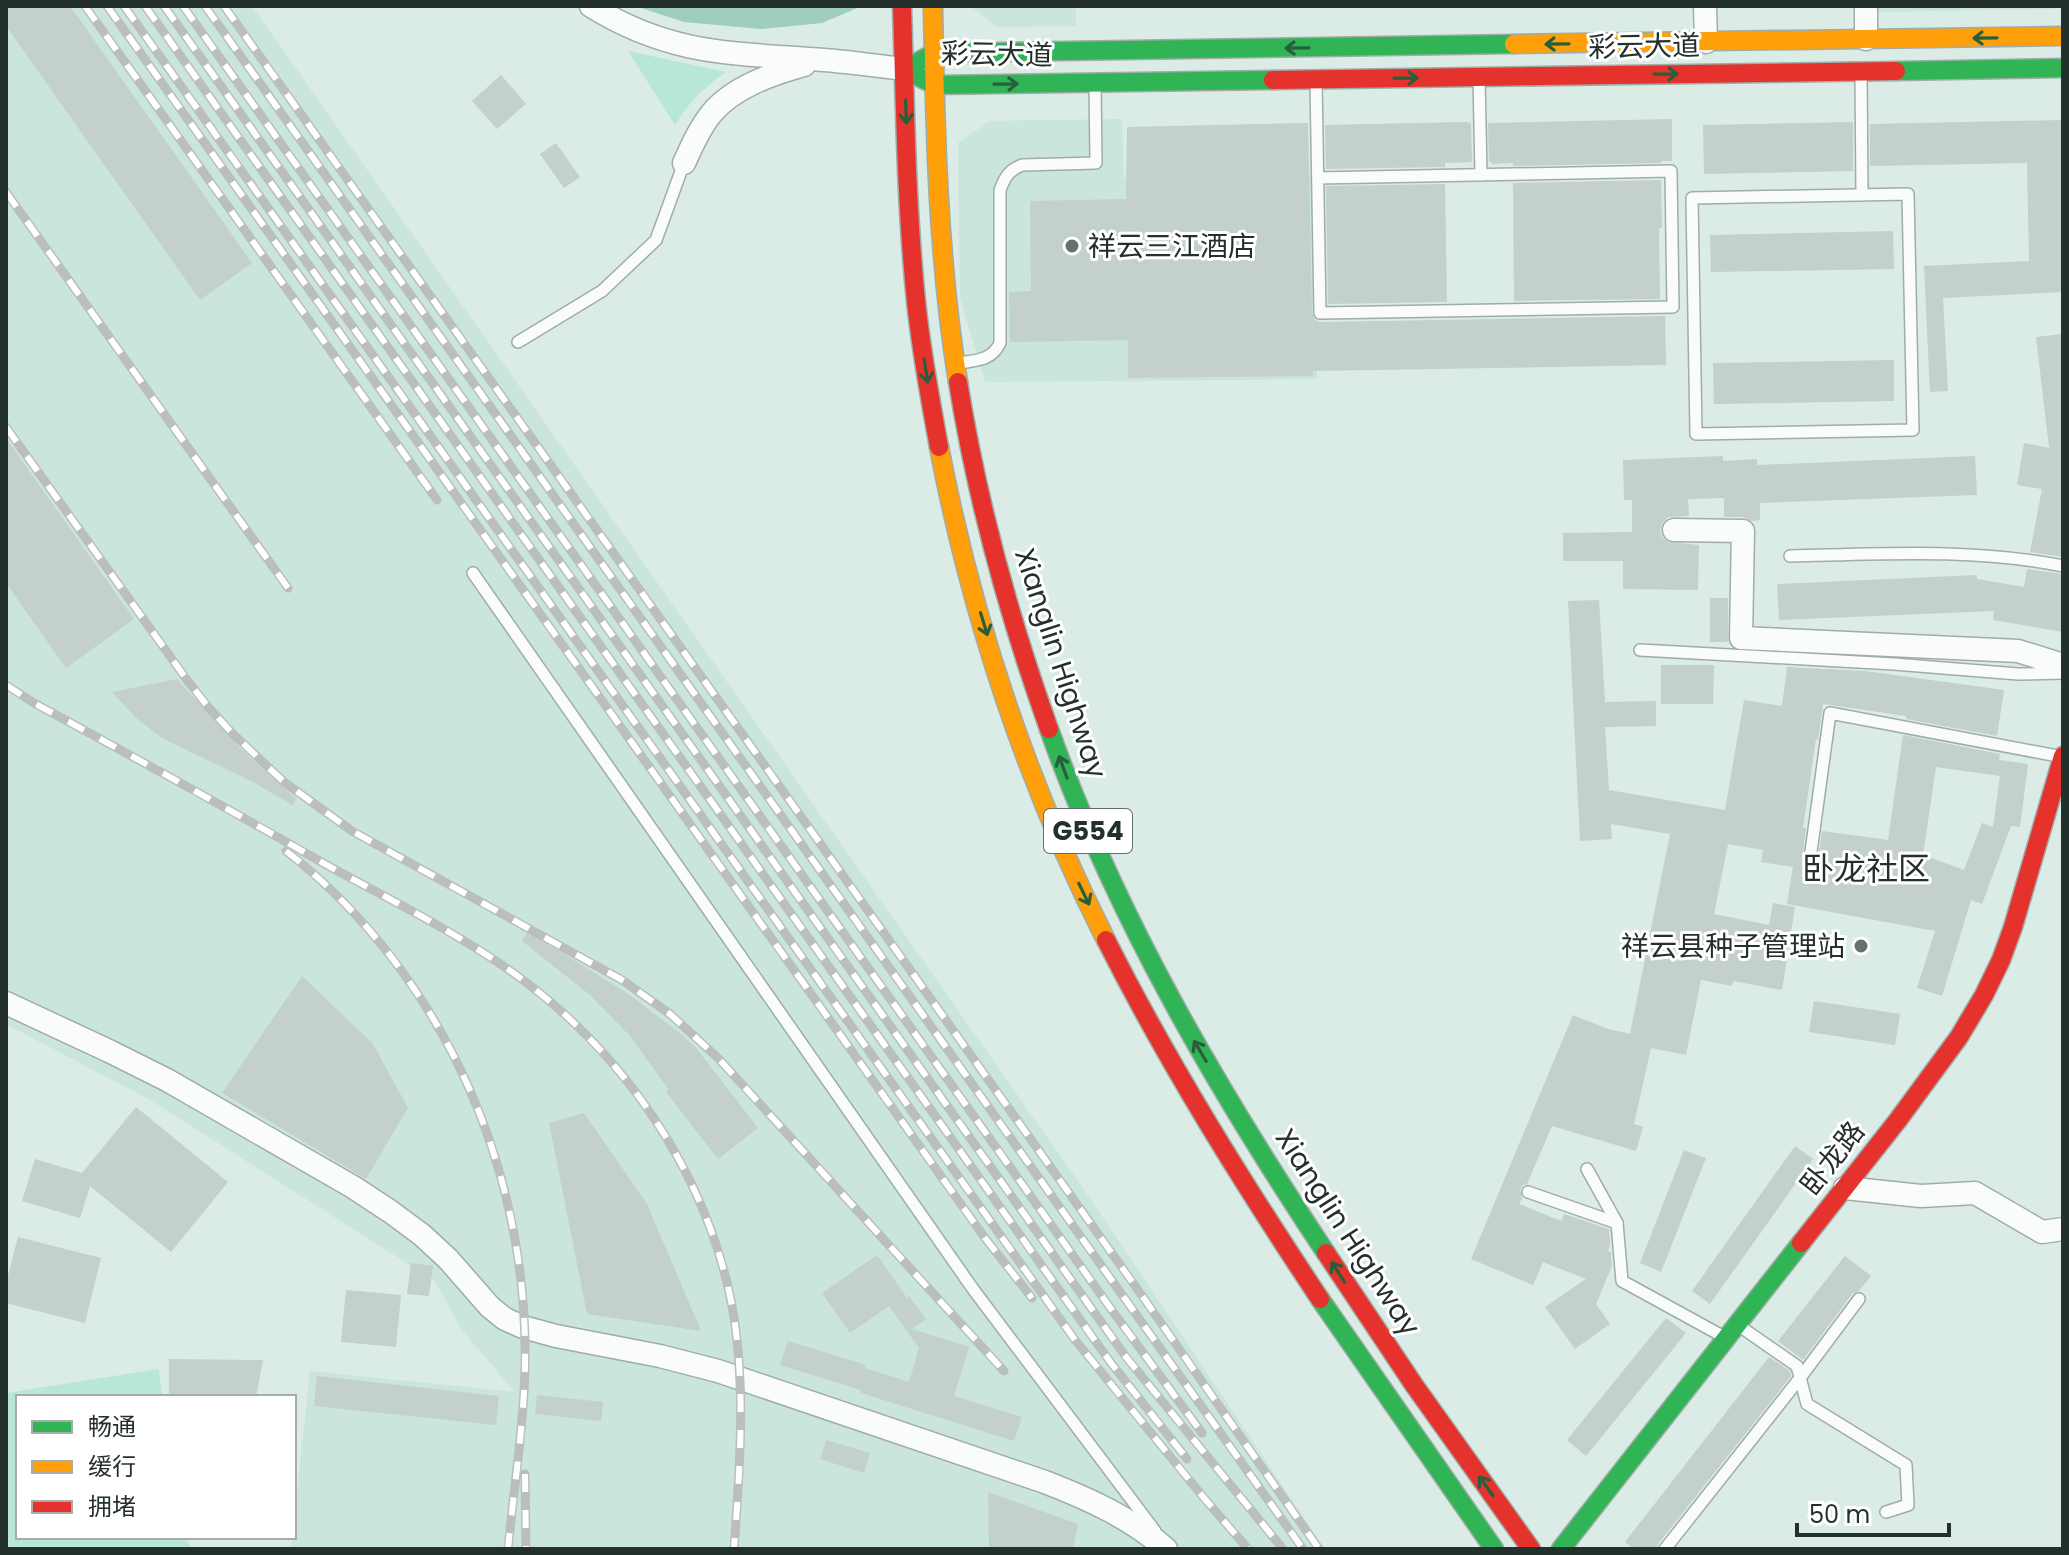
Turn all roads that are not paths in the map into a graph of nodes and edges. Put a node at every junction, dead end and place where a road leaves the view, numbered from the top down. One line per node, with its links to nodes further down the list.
1 (591, 6): 10 (street)
2 (902, 6): 12 (main road, Xianglin Highway / G554)
3 (933, 6): 9 (main road, Xianglin Highway / G554)
4 (1705, 6): 8 (street)
5 (1866, 6): 7 (street)
6 (2063, 36): 7 (main road, 彩云大道, one-way to 7)
7 (1866, 39): 8 (main road, 彩云大道)
8 (1706, 42): 9 (main road, 彩云大道, one-way to 9)
9 (934, 53): 12 (main road, 彩云大道); 17 (main road, Xianglin Highway / G554)
10 (824, 60): 12 (street); 18 (street)
11 (2063, 68): 13 (main road, 彩云大道)
12 (904, 69): 17 (main road, 彩云大道); 44 (main road, Xianglin Highway / G554, one-way to 44)
13 (1861, 71): 14 (main road, 彩云大道, one-way to 13); 21 (lane)
14 (1479, 77): 15 (main road, 彩云大道, one-way to 14); 19 (lane)
15 (1316, 79): 16 (main road, 彩云大道); 20 (lane)
16 (1095, 82): 17 (main road, 彩云大道, one-way to 16); 23 (lane)
17 (935, 85): 23 (main road, Xianglin Highway / G554)
18 (684, 163): 22 (lane)
19 (1481, 175): 20 (lane); 20 (lane)
20 (1318, 178)
21 (1862, 195): 21 (lane)
22 (518, 342)
23 (956, 364): 45 (main road, Xianglin Highway / G554, one-way to 23)
24 (1674, 530): 29 (street)
25 (1790, 556): 26 (lane)
26 (2063, 566)
27 (473, 573): 43 (lane)
28 (1640, 650): 30 (lane)
29 (2063, 665)
30 (2063, 673)
31 (2063, 756): 32 (lane); 35 (main road, 卧龙路)
32 (1810, 859)
33 (6, 1003): 43 (street)
34 (1587, 1169): 37 (lane)
35 (1845, 1188): 38 (street); 40 (main road, 卧龙路)
36 (1528, 1192): 37 (lane)
37 (1617, 1223): 40 (lane)
38 (2063, 1229)
39 (1859, 1299): 41 (lane)
40 (1732, 1331): 41 (lane); 46 (main road, 卧龙路)
41 (1800, 1378): 42 (lane); 47 (lane)
42 (1886, 1512)
43 (1167, 1549)
44 (1494, 1549)
45 (1531, 1549)
46 (1561, 1549)
47 (1665, 1549)

